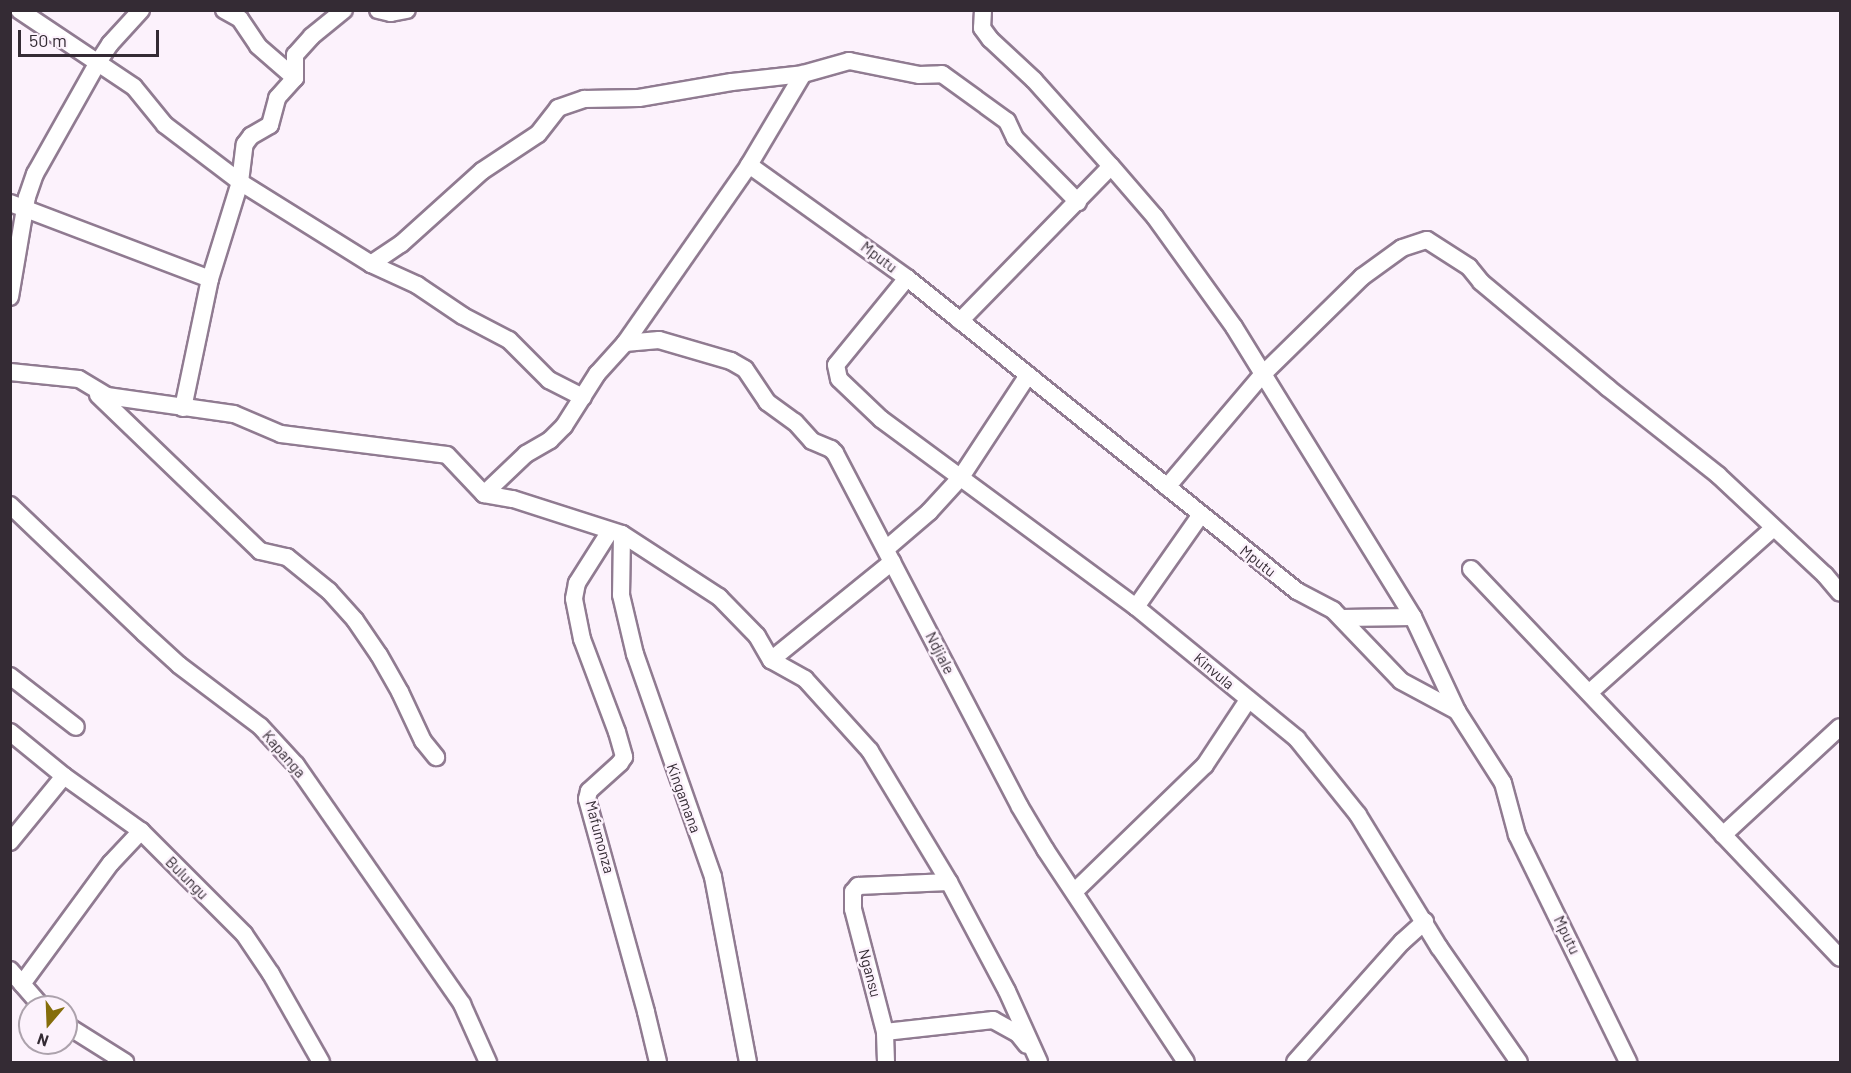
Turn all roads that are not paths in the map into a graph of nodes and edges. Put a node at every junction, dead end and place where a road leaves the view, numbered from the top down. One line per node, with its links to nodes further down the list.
1 (20, 10): 8 (street)
2 (141, 10): 8 (street)
3 (224, 10): 10 (street)
4 (344, 10): 10 (street)
5 (378, 10): 6 (street)
6 (407, 10)
7 (983, 10): 12 (street)
8 (97, 64): 13 (street); 15 (street)
9 (803, 74): 11 (street); 14 (street); 16 (street)
10 (295, 78): 13 (street)
11 (749, 165): 17 (street, Mputu); 21 (street)
12 (1111, 166): 14 (street); 23 (street)
13 (240, 182): 16 (street); 18 (street)
14 (1078, 202): 20 (street)
15 (18, 206): 18 (street); 19 (street)
16 (371, 264): 26 (street)
17 (907, 278): 20 (street, Mputu); 28 (street, Kinvula)
18 (210, 279): 27 (street)
19 (10, 297)
20 (960, 321): 24 (street, Mputu)
21 (625, 343): 26 (street); 35 (street, Ndjiale)
22 (10, 372): 25 (street)
23 (1263, 374): 29 (street); 33 (street); 39 (street)
24 (1028, 375): 28 (street); 29 (street, Mputu)
25 (79, 379): 27 (street); 49 (street)
26 (583, 397): 30 (street)
27 (183, 408): 30 (street)
28 (961, 477): 35 (street); 38 (street, Kinvula)
29 (1167, 488): 32 (street, Mputu)
30 (484, 494): 34 (street)
31 (10, 506): 67 (street, Kapanga)
32 (1200, 516): 38 (street); 40 (street, Mputu)
33 (1772, 529): 37 (street); 43 (street)
34 (616, 532): 41 (street); 68 (street, Mafumonza); 69 (street, Kingamana)
35 (889, 555): 41 (street); 55 (street, Ndjiale)
36 (1471, 569): 43 (street)
37 (1840, 594)
38 (1136, 607): 44 (street, Kinvula)
39 (1413, 617): 40 (street); 45 (street)
40 (1342, 618): 45 (street, Mputu)
41 (771, 660): 54 (street)
42 (10, 676): 46 (street)
43 (1590, 692): 52 (street)
44 (1248, 700): 55 (street); 56 (street, Kinvula)
45 (1457, 711): 74 (street, Mputu)
46 (76, 727)
47 (1840, 727): 52 (street)
48 (10, 732): 50 (street, Bulungu)
49 (436, 757)
50 (64, 776): 51 (street, Bulungu); 53 (street)
51 (141, 831): 59 (street); 66 (street, Bulungu)
52 (1723, 835): 57 (street)
53 (10, 842)
54 (949, 882): 61 (street, Ngansu); 64 (street)
55 (1074, 892): 71 (street, Ndjiale)
56 (1425, 921): 72 (street); 73 (street, Kinvula)
57 (1840, 958)
58 (10, 970): 59 (street)
59 (22, 984): 60 (street)
60 (32, 995)
61 (885, 1032): 64 (street); 70 (street, Ngansu)
62 (78, 1037): 63 (street)
63 (96, 1055): 65 (street)
64 (1038, 1060)
65 (125, 1062)
66 (321, 1062)
67 (488, 1062)
68 (658, 1062)
69 (748, 1062)
70 (886, 1062)
71 (1186, 1062)
72 (1295, 1062)
73 (1519, 1062)
74 (1628, 1062)

